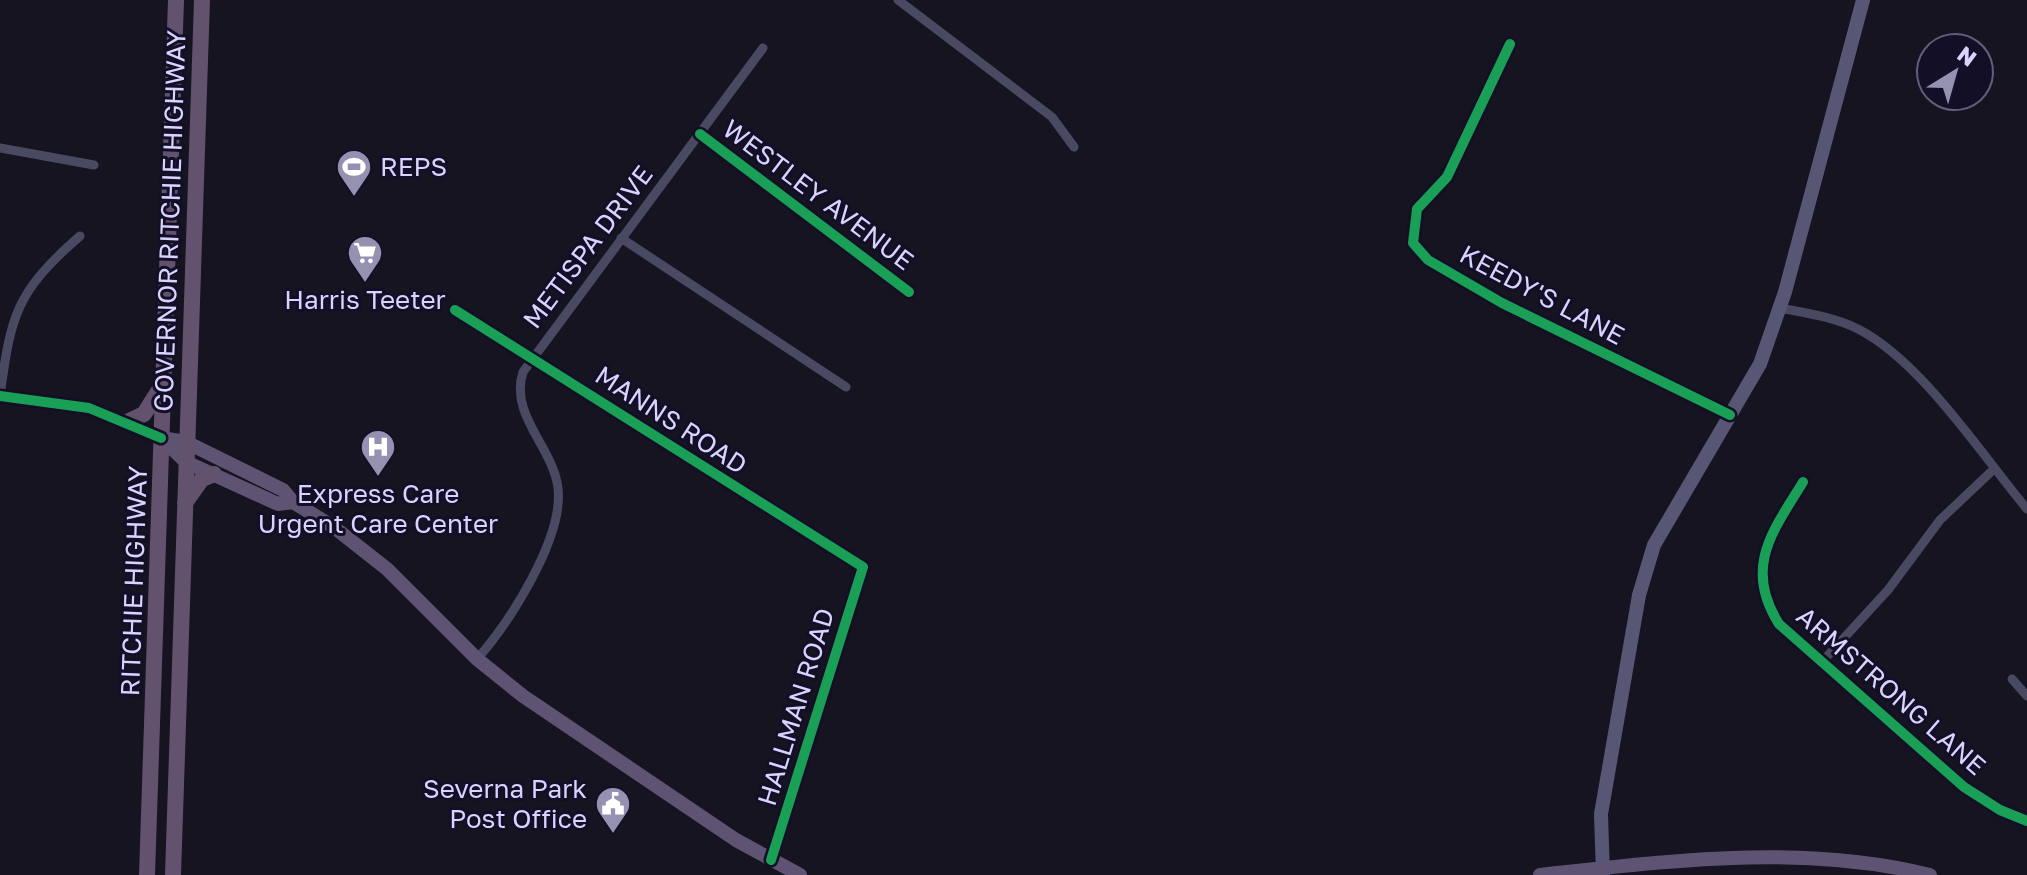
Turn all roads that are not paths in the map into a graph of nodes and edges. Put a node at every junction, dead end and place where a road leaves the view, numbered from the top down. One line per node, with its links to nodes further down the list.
1 (176, 0): 17 (highway, RITCHIE HIGHWAY)
2 (202, 0): 23 (highway, GOVERNOR RITCHIE HIGHWAY)
3 (898, 0): 8 (street)
4 (1863, 0): 14 (main road)
5 (1510, 44): 20 (street, KEEDY'S LANE)
6 (763, 48): 7 (street, METISPA DRIVE)
7 (700, 134): 12 (street, METISPA DRIVE); 13 (street, WESTLEY AVENUE)
8 (1074, 147)
9 (0, 148): 10 (street)
10 (94, 165)
11 (80, 236): 19 (street)
12 (621, 238): 16 (street, METISPA DRIVE); 18 (street)
13 (909, 292)
14 (1780, 308): 20 (main road); 25 (street)
15 (455, 310): 16 (street, MANNS ROAD)
16 (534, 357): 31 (street, MANNS ROAD); 32 (street, METISPA DRIVE)
17 (163, 381): 21 (highway); 22 (highway, RITCHIE HIGHWAY)
18 (846, 387)
19 (0, 396): 21 (street)
20 (1730, 415): 38 (main road)
21 (127, 422): 22 (street)
22 (161, 438): 23 (main road); 24 (main road); 39 (highway, RITCHIE HIGHWAY)
23 (186, 442): 24 (highway, GOVERNOR RITCHIE HIGHWAY); 28 (main road)
24 (186, 462): 26 (main road); 29 (highway, GOVERNOR RITCHIE HIGHWAY)
25 (1994, 469): 30 (street); 33 (street)
26 (214, 474): 28 (main road); 29 (highway)
27 (1803, 482): 33 (street, ARMSTRONG LANE)
28 (293, 502): 32 (main road)
29 (184, 504): 40 (highway, GOVERNOR RITCHIE HIGHWAY)
30 (2027, 509)
31 (863, 567): 37 (street, HALLMAN ROAD)
32 (477, 659): 37 (main road)
33 (1821, 663): 36 (street, ARMSTRONG LANE)
34 (2012, 679): 35 (street)
35 (2027, 696)
36 (2027, 821)
37 (771, 860): 41 (main road)
38 (1602, 872): 42 (main road); 43 (main road)
39 (147, 875)
40 (173, 875)
41 (800, 875)
42 (1540, 875)
43 (1930, 875)

